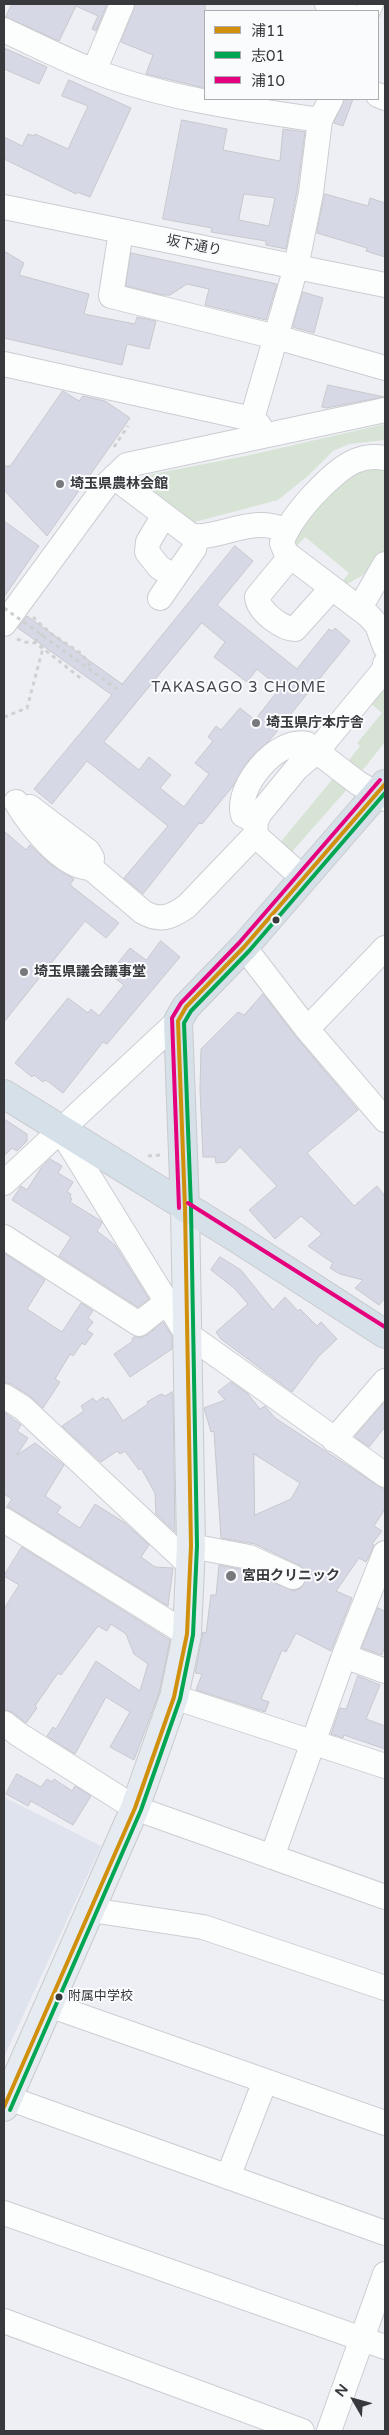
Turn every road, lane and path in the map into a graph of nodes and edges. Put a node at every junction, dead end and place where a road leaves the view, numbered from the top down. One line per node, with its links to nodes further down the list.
1 (122, 4): 5 (street)
2 (327, 4): 3 (street)
3 (343, 10)
4 (4, 30): 5 (street)
5 (94, 71): 7 (street)
6 (330, 100): 7 (street)
7 (320, 120): 10 (street)
8 (4, 207): 9 (street, 坂下通り)
9 (121, 232): 10 (street, 坂下通り); 12 (street)
10 (296, 267): 11 (street, 坂下通り); 12 (street)
11 (385, 285)
12 (276, 337): 14 (street); 17 (street)
13 (4, 364): 17 (street)
14 (385, 368)
15 (385, 410): 17 (street)
16 (128, 426): 18 (path)
17 (257, 427): 20 (street)
18 (114, 446)
19 (385, 458): 22 (street)
20 (114, 477): 21 (street); 32 (street)
21 (164, 515): 23 (street); 26 (street)
22 (286, 530): 23 (street); 24 (street)
23 (197, 536): 26 (street)
24 (290, 556): 27 (street); 27 (street)
25 (385, 564): 30 (street)
26 (174, 577): 28 (street)
27 (331, 589): 30 (street)
28 (160, 598)
29 (4, 608): 40 (path, bridge)
30 (360, 608): 35 (street)
31 (31, 615): 33 (path)
32 (7, 629): 34 (path)
33 (46, 630): 34 (path); 38 (path)
34 (34, 643): 36 (path)
35 (385, 647)
36 (43, 648): 39 (path); 41 (path)
37 (385, 664): 42 (street)
38 (92, 669)
39 (83, 680)
40 (117, 689)
41 (4, 717)
42 (317, 751): 43 (street); 45 (street)
43 (383, 792): 46 (highway)
44 (10, 803): 45 (street)
45 (256, 828): 46 (street)
46 (304, 879): 47 (highway)
47 (244, 947): 49 (highway); 50 (street)
48 (385, 948): 50 (street)
49 (178, 1021): 53 (street); 55 (highway)
50 (307, 1029): 52 (street)
51 (4, 1094): 53 (highway)
52 (385, 1120)
53 (61, 1131): 54 (street); 55 (highway); 57 (street)
54 (4, 1183)
55 (185, 1208): 58 (main road); 59 (highway)
56 (4, 1237): 57 (street)
57 (168, 1301): 58 (street)
58 (186, 1333): 62 (street); 66 (main road)
59 (385, 1334)
60 (385, 1380): 62 (street)
61 (4, 1396): 66 (street)
62 (334, 1440): 63 (street)
63 (385, 1475)
64 (4, 1520): 68 (street)
65 (385, 1552): 69 (street)
66 (190, 1556): 67 (street); 68 (main road)
67 (293, 1577)
68 (187, 1634): 71 (main road)
69 (344, 1656): 70 (street); 73 (street)
70 (385, 1671)
71 (174, 1697): 73 (street); 75 (main road)
72 (4, 1723): 75 (street)
73 (313, 1742): 74 (street); 76 (street)
74 (385, 1766)
75 (135, 1808): 76 (street); 78 (main road)
76 (272, 1857): 77 (street)
77 (385, 1897)
78 (91, 1910): 79 (street); 80 (main road)
79 (385, 1988)
80 (49, 2006): 81 (street); 82 (main road)
81 (265, 2081): 83 (street); 84 (street)
82 (7, 2094): 84 (street)
83 (385, 2123)
84 (228, 2177): 86 (street)
85 (4, 2213): 89 (street)
86 (385, 2233)
87 (385, 2274): 89 (street)
88 (4, 2321): 91 (street)
89 (362, 2338): 90 (street); 92 (street)
90 (385, 2347)
91 (302, 2431)
92 (329, 2431)

